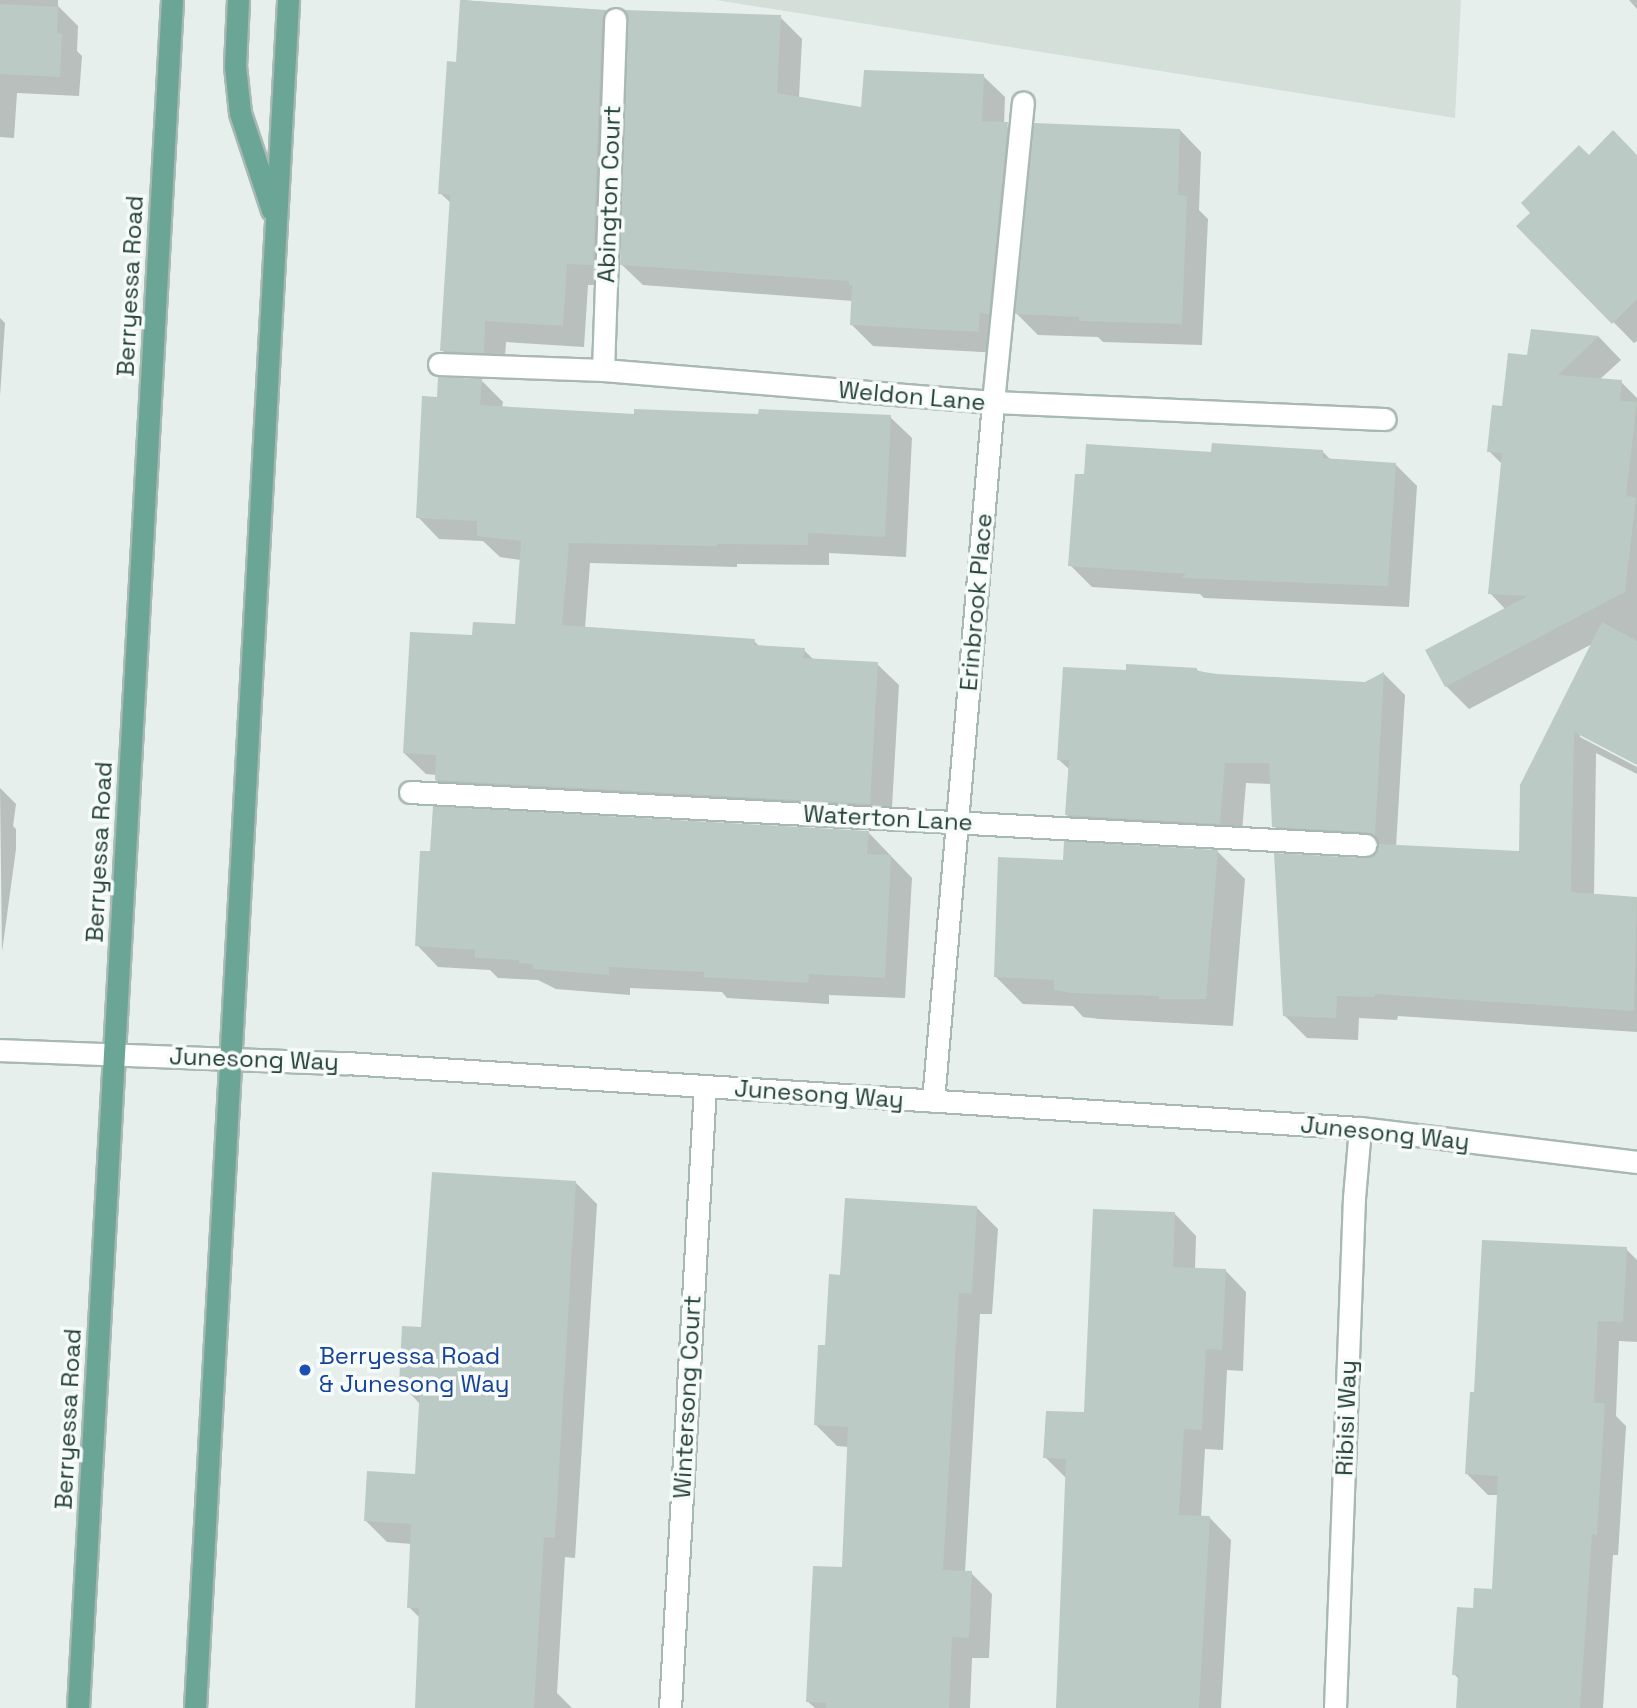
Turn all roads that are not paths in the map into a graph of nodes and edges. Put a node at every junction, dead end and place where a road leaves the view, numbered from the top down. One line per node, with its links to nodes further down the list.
1 (172, 0): 15 (main road, Berryessa Road)
2 (238, 0): 6 (main road)
3 (288, 0): 6 (main road)
4 (615, 19): 8 (street, Abington Court)
5 (1023, 103): 9 (street, Erinbrook Place)
6 (276, 222): 16 (main road)
7 (439, 364): 8 (street, Weldon Lane)
8 (603, 369): 9 (street, Weldon Lane)
9 (993, 402): 10 (street, Weldon Lane); 12 (street, Erinbrook Place)
10 (1385, 419)
11 (410, 792): 12 (street, Waterton Lane)
12 (957, 821): 13 (street, Waterton Lane); 18 (street, Erinbrook Place)
13 (1366, 845)
14 (0, 1050): 15 (street, Junesong Way)
15 (113, 1054): 16 (street, Junesong Way); 21 (main road, Berryessa Road)
16 (228, 1058): 17 (street, Junesong Way); 22 (main road)
17 (705, 1086): 18 (street, Junesong Way); 23 (street, Wintersong Court)
18 (933, 1101): 19 (street, Junesong Way)
19 (1360, 1128): 20 (street, Junesong Way); 24 (street, Ribisi Way)
20 (1637, 1162)
21 (78, 1708)
22 (195, 1708)
23 (670, 1708)
24 (1335, 1708)

